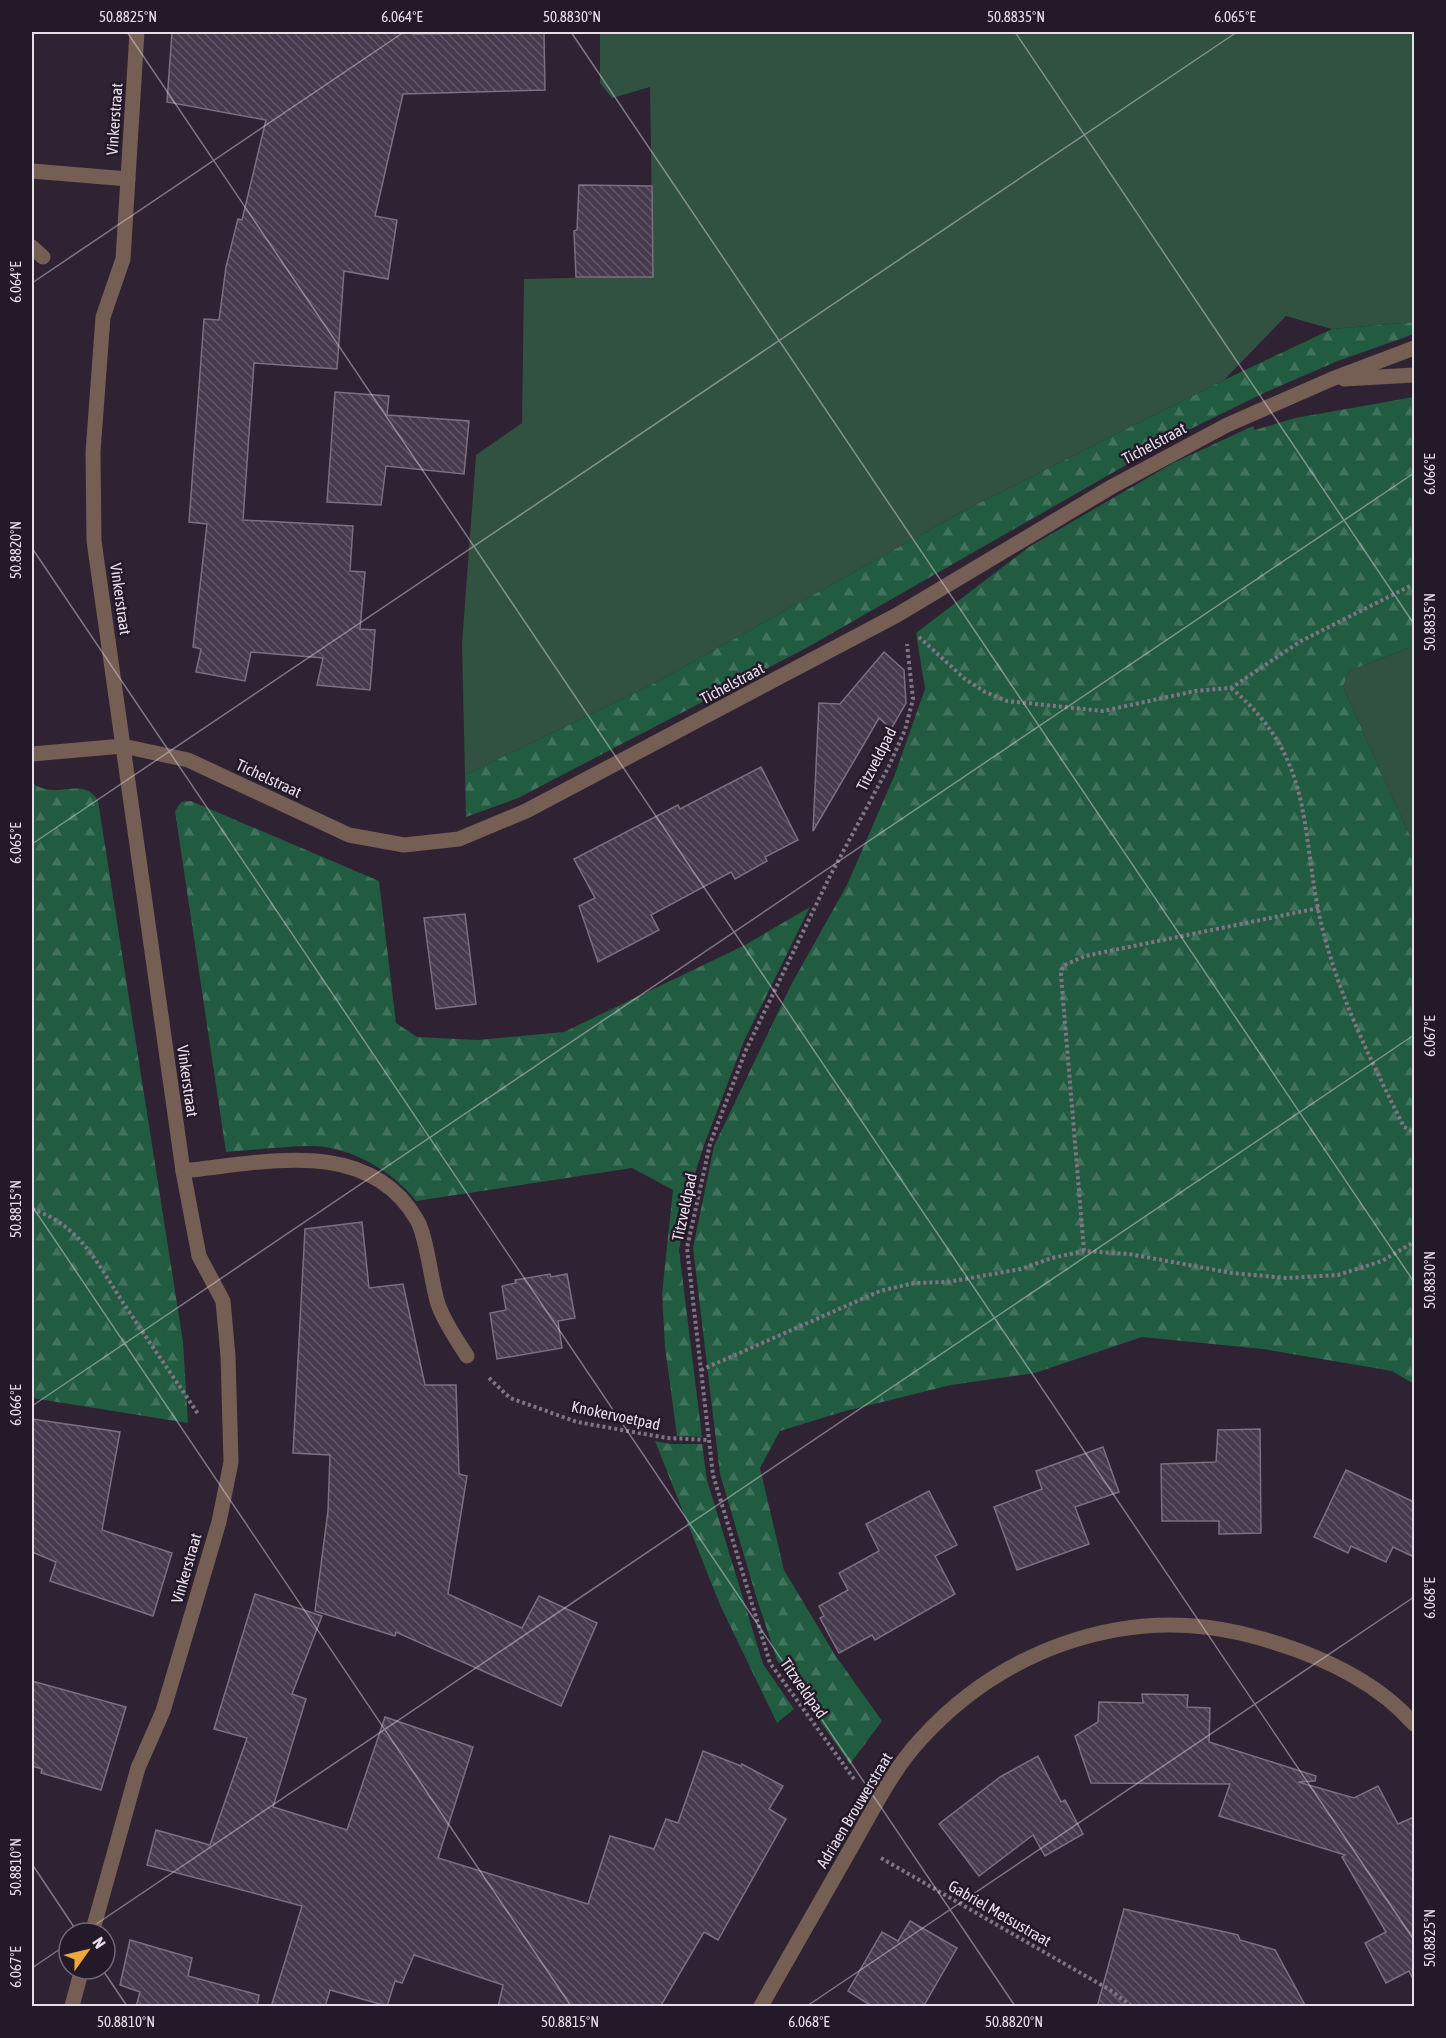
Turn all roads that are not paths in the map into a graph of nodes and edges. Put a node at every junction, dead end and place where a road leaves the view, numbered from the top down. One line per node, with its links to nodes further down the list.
1 (137, 32): 3 (street, Vinkerstraat)
2 (32, 171): 3 (street)
3 (128, 179): 7 (street, Vinkerstraat)
4 (1414, 348): 6 (street, Tichelstraat)
5 (1414, 375): 6 (street)
6 (1332, 380): 7 (street, Tichelstraat)
7 (123, 746): 8 (street, Tichelstraat); 9 (street, Vinkerstraat)
8 (32, 754)
9 (183, 1172): 10 (street); 12 (street, Vinkerstraat)
10 (467, 1356)
11 (1414, 1724): 15 (street, Adriaen Brouwerstraat)
12 (95, 1921)
13 (79, 1981): 14 (street)
14 (72, 2007)
15 (761, 2007)

